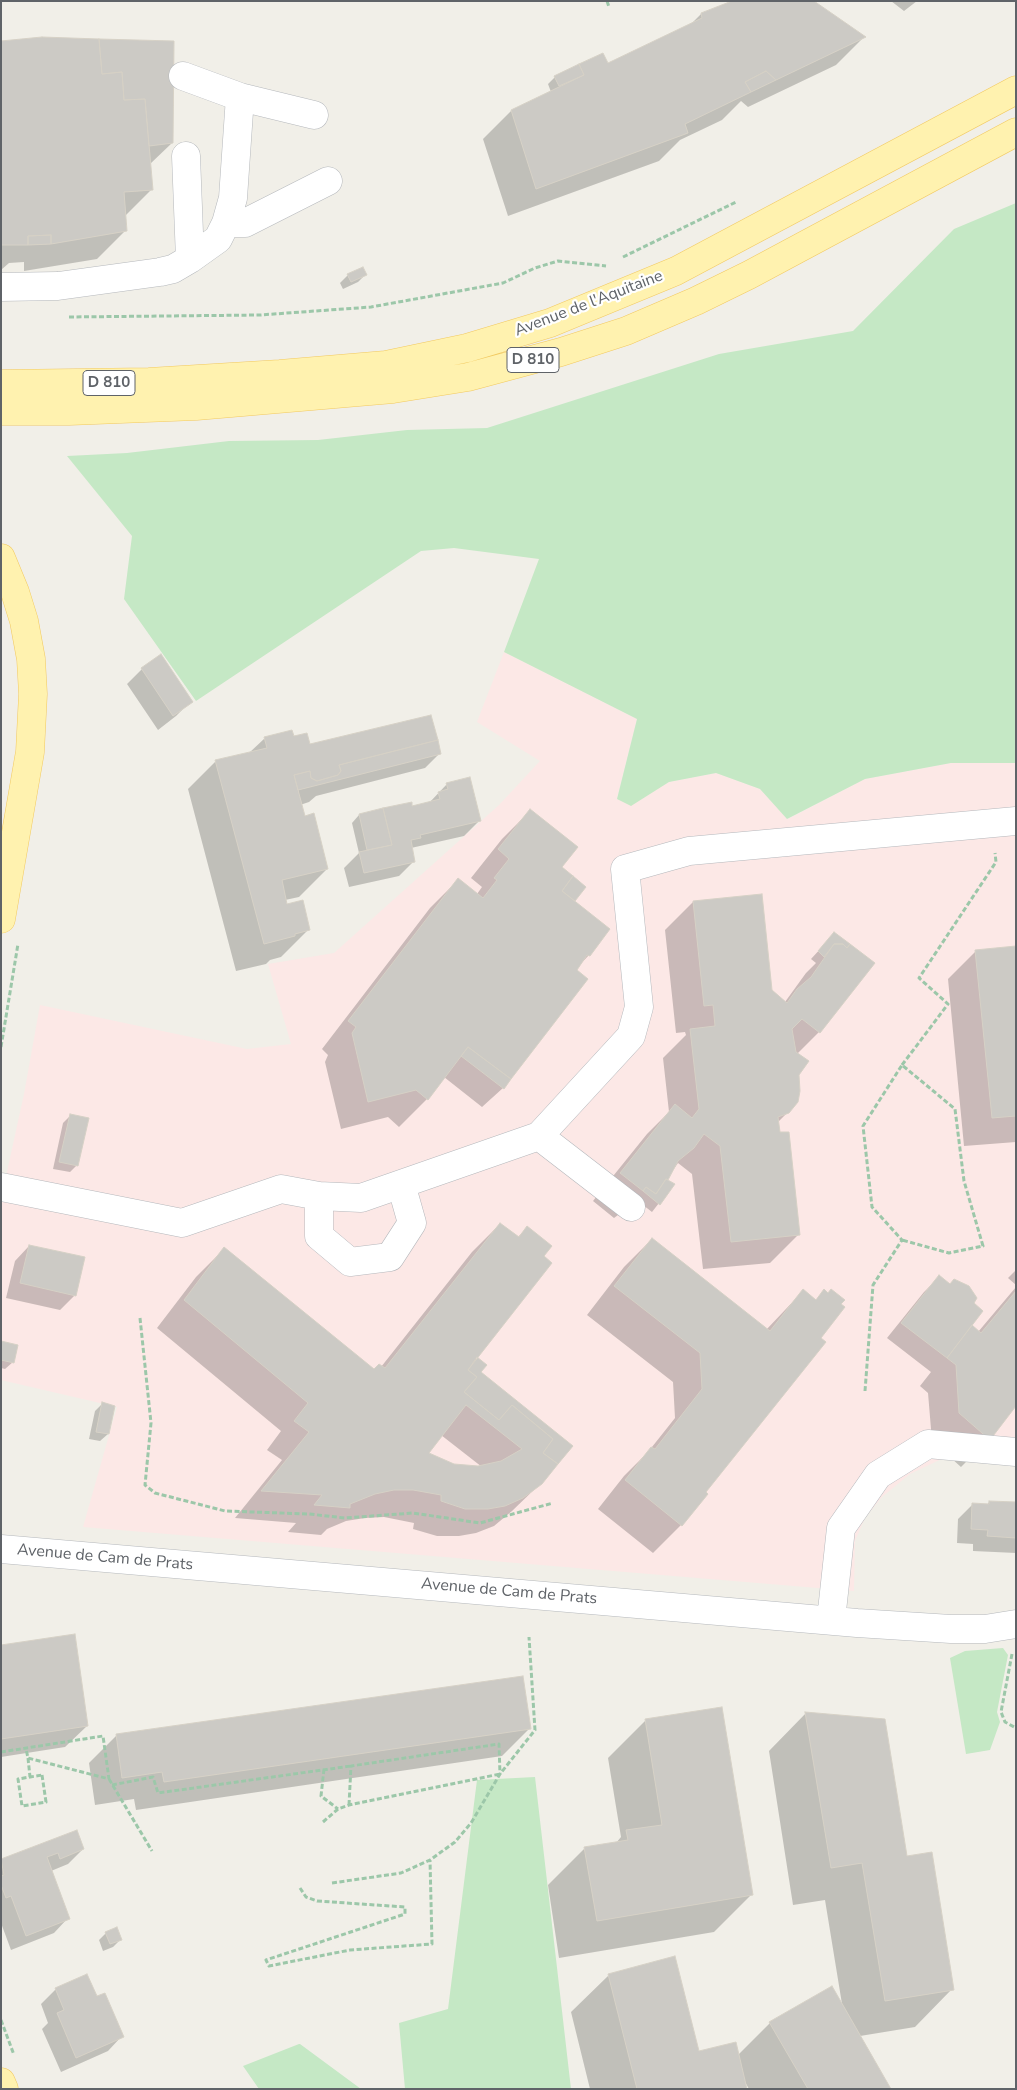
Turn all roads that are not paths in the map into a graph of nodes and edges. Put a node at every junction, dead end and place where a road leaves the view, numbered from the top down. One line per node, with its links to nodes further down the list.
1 (184, 76): 3 (street)
2 (1016, 90): 11 (main road, Avenue de l'Aquitaine / D 810)
3 (240, 97): 4 (street); 8 (street)
4 (314, 116)
5 (1016, 132): 12 (main road, Avenue de l'Aquitaine / D 810)
6 (186, 156): 9 (street)
7 (328, 181): 8 (street)
8 (226, 223): 9 (street)
9 (190, 259): 10 (street)
10 (1, 287)
11 (1, 384)
12 (1, 411)
13 (1, 558): 15 (main road)
14 (1004, 822): 17 (street)
15 (7, 849): 16 (main road)
16 (1, 919)
17 (539, 1136): 18 (street); 21 (street)
18 (401, 1184): 20 (street); 20 (street)
19 (1, 1187): 20 (street)
20 (319, 1196)
21 (631, 1207)
22 (1016, 1452): 24 (street)
23 (1, 1549): 24 (street, Avenue de Cam de Prats)
24 (830, 1620): 25 (street, Avenue de Cam de Prats)
25 (1015, 1635)
26 (1, 2082): 27 (main road)
27 (4, 2089)

